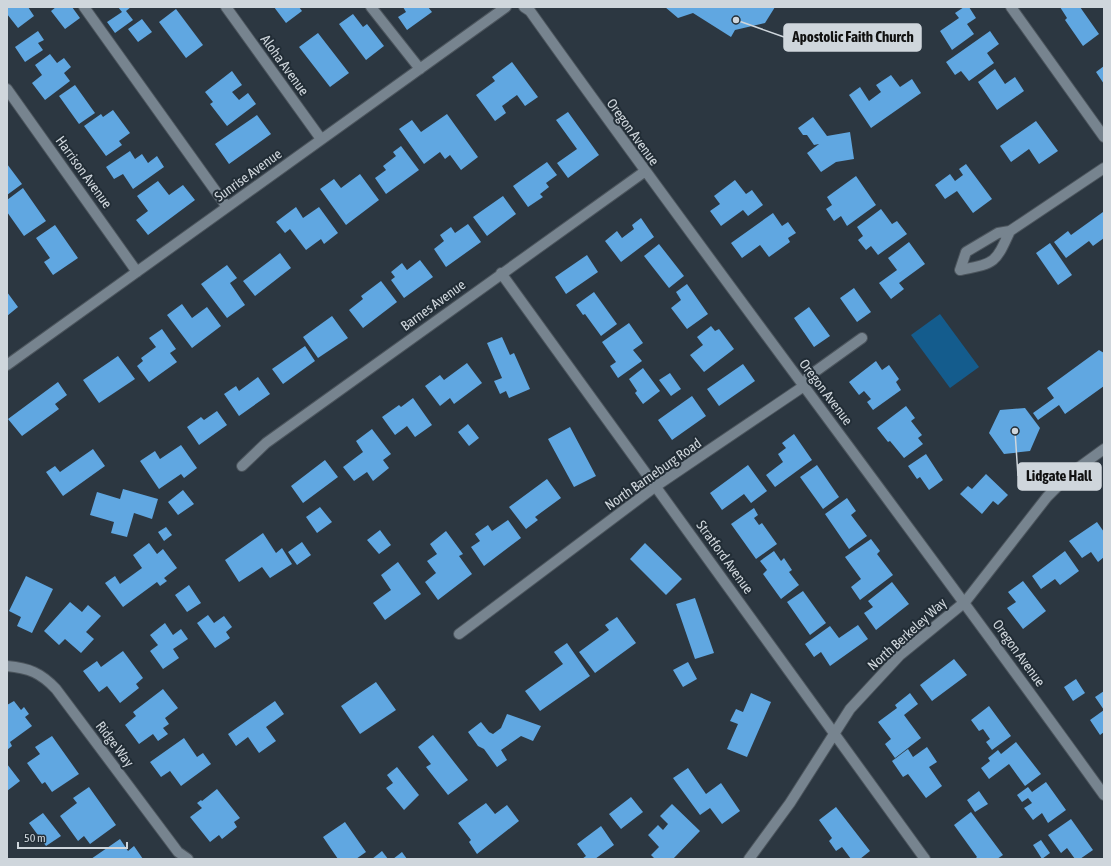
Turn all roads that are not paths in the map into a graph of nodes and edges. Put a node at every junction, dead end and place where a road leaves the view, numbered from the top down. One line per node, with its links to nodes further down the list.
1 (84, 7): 13 (street)
2 (226, 7): 10 (street, Aloha Avenue)
3 (370, 7): 7 (street)
4 (506, 7): 7 (street, Sunrise Avenue)
5 (524, 7): 12 (street, Oregon Avenue)
6 (1011, 7): 9 (street)
7 (420, 69): 10 (street, Sunrise Avenue)
8 (7, 89): 15 (street, Harrison Avenue)
9 (1104, 137)
10 (321, 139): 13 (street, Sunrise Avenue)
11 (1104, 168): 14 (street)
12 (644, 172): 16 (street, Barnes Avenue); 19 (street, Oregon Avenue)
13 (227, 207): 15 (street, Sunrise Avenue)
14 (1010, 232): 14 (street)
15 (137, 272): 18 (street, Sunrise Avenue)
16 (501, 273): 21 (street, Barnes Avenue); 22 (street, Stratford Avenue)
17 (862, 338): 19 (street, North Barneburg Road)
18 (7, 365)
19 (804, 386): 22 (street, North Barneburg Road); 23 (street, Oregon Avenue)
20 (1104, 449): 23 (street, North Berkeley Way)
21 (242, 466)
22 (656, 486): 24 (street, North Barneburg Road); 26 (street, Stratford Avenue)
23 (964, 602): 26 (street, North Berkeley Way); 27 (street, Oregon Avenue)
24 (459, 634)
25 (7, 666): 28 (street, Ridge Way)
26 (833, 733): 29 (street, North Berkeley Way); 30 (street, Stratford Avenue)
27 (1104, 795)
28 (188, 859)
29 (749, 859)
30 (925, 859)

